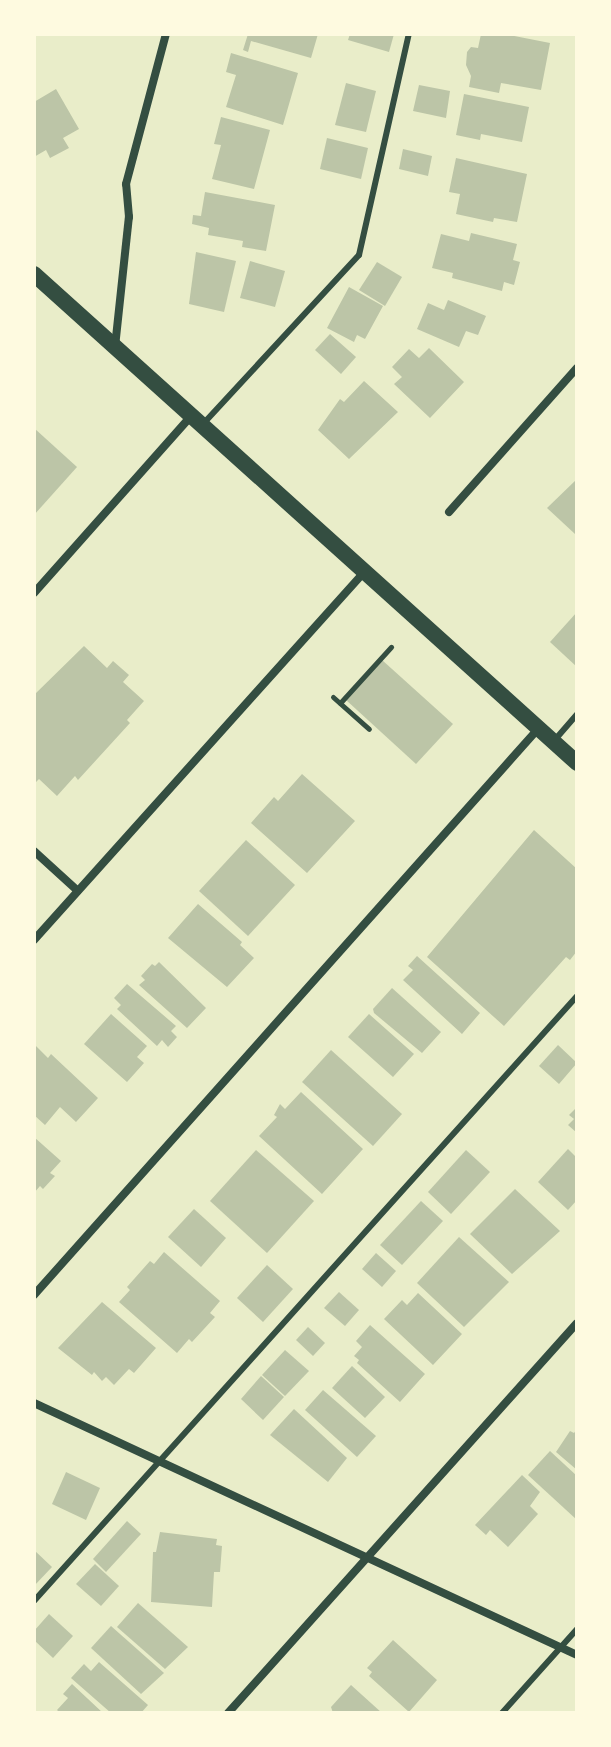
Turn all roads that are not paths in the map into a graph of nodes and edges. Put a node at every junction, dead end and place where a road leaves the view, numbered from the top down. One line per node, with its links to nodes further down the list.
1 (166, 34): 4 (street)
2 (409, 34): 6 (lane)
3 (34, 274): 4 (main road)
4 (115, 348): 6 (main road)
5 (577, 368): 7 (street)
6 (196, 421): 8 (main road); 9 (street)
7 (449, 512)
8 (364, 572): 11 (main road); 15 (street)
9 (34, 593)
10 (577, 714): 12 (lane)
11 (538, 729): 12 (main road); 18 (street)
12 (553, 742): 13 (main road)
13 (577, 763)
14 (34, 851): 15 (street)
15 (78, 891): 16 (street)
16 (34, 940)
17 (577, 996): 21 (lane)
18 (34, 1295)
19 (577, 1323): 22 (street)
20 (34, 1403): 21 (street)
21 (160, 1462): 22 (street); 23 (lane)
22 (367, 1558): 25 (street); 27 (street)
23 (34, 1601)
24 (577, 1629): 25 (lane)
25 (560, 1647): 26 (street); 28 (lane)
26 (577, 1655)
27 (228, 1713)
28 (502, 1713)

